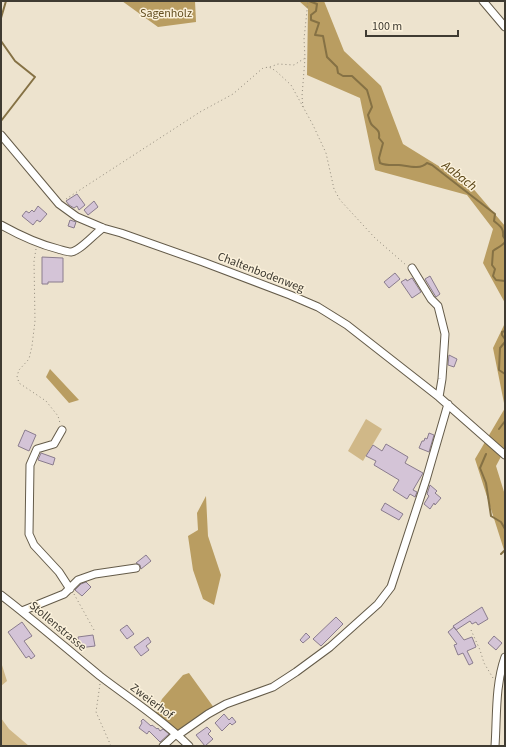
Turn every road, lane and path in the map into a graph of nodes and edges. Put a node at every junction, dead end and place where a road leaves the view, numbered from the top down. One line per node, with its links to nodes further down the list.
1 (483, 1): 3 (street)
2 (308, 2): 4 (path)
3 (505, 27)
4 (305, 58): 5 (path); 6 (path)
5 (269, 67): 6 (path); 8 (path)
6 (303, 108): 12 (path)
7 (1, 135): 8 (street, Chaltenbodenweg)
8 (59, 204): 10 (street, Chaltenbodenweg)
9 (1, 225): 11 (street)
10 (103, 228): 11 (street); 13 (street, Chaltenbodenweg)
11 (37, 242): 15 (path)
12 (412, 268): 13 (street)
13 (439, 397): 14 (street, Chaltenbodenweg)
14 (448, 404): 16 (street, Chaltenbodenweg); 26 (street)
15 (62, 430): 18 (street)
16 (505, 455)
17 (136, 568): 18 (street)
18 (70, 589): 20 (street); 21 (path)
19 (1, 595): 20 (street, Stollenstrasse)
20 (22, 611): 24 (street, Stollenstrasse)
21 (94, 630)
22 (471, 630): 25 (path)
23 (505, 657): 25 (street)
24 (100, 676): 26 (street, Zweierhof); 27 (path)
25 (499, 684): 30 (street)
26 (177, 734): 28 (street); 29 (street, Zweierhof)
27 (110, 746)
28 (164, 746)
29 (189, 746)
30 (495, 746)

